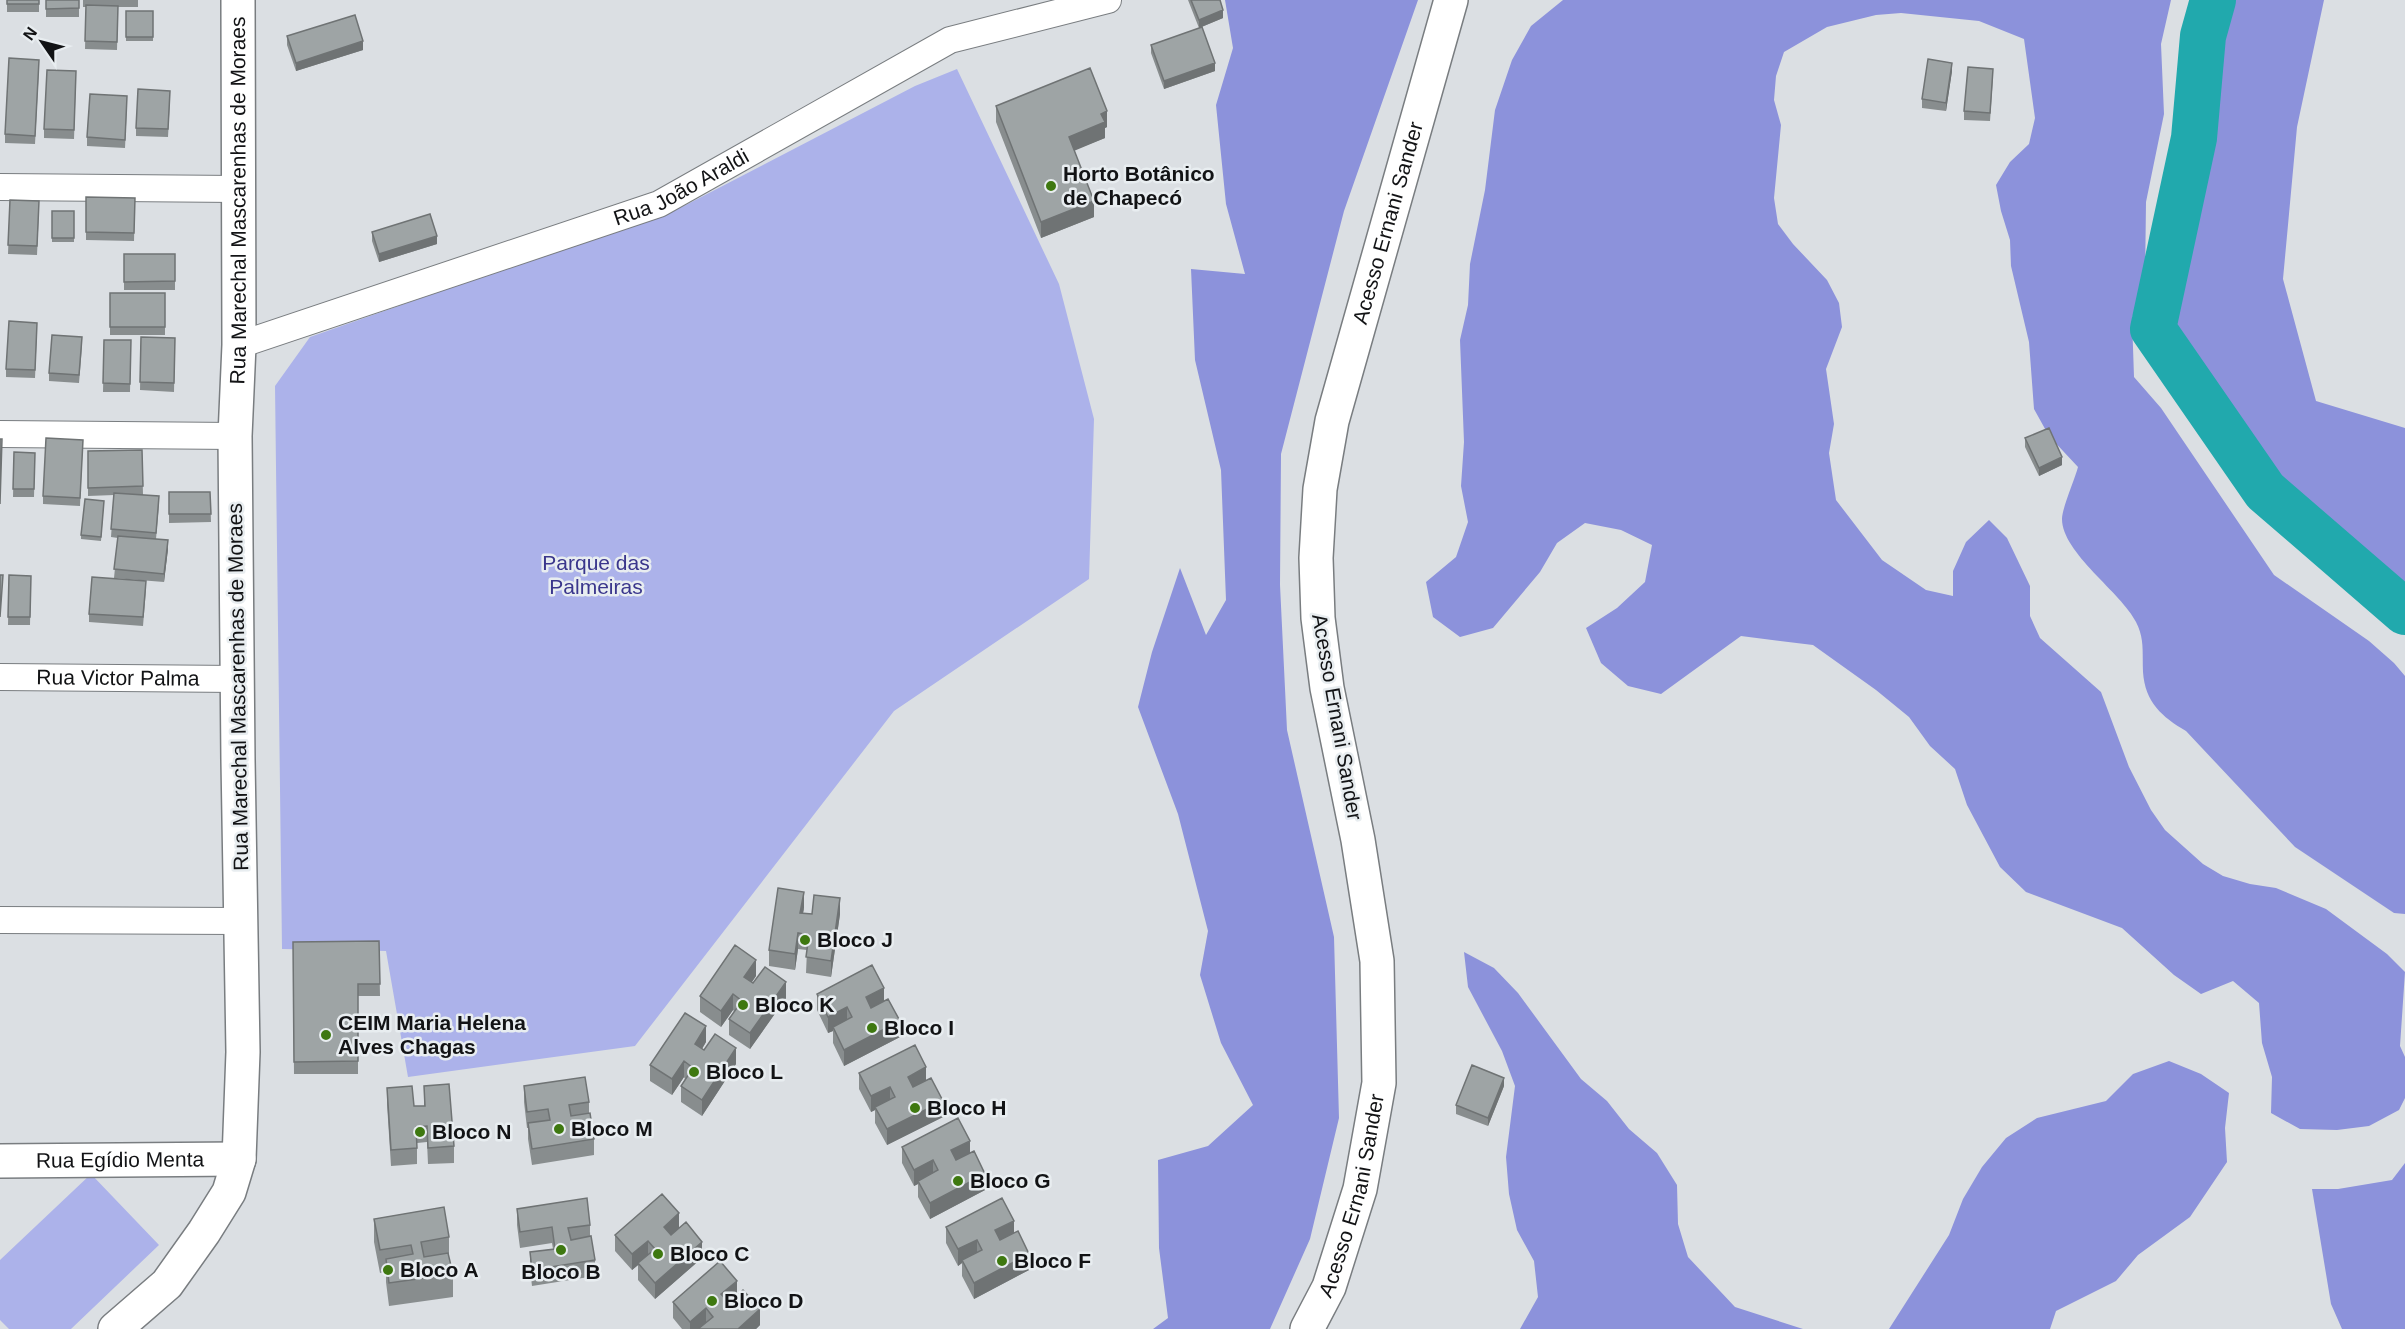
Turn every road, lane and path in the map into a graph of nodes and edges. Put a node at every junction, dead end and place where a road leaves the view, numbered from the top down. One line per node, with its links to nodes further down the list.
1 (238, 0): 5 (main road, Rua Marechal Mascarenhas de Moraes)
2 (1108, 0): 6 (street, Rua João Araldi)
3 (1451, 0): 16 (main road, Acesso Ernani Sander)
4 (0, 187): 5 (street)
5 (237, 189): 6 (main road, Rua Marechal Mascarenhas de Moraes)
6 (239, 345): 8 (main road, Rua Marechal Mascarenhas de Moraes)
7 (0, 434): 8 (street)
8 (235, 436): 10 (main road, Rua Marechal Mascarenhas de Moraes)
9 (0, 677): 10 (street, Rua Victor Palma)
10 (238, 679): 12 (main road, Rua Marechal Mascarenhas de Moraes)
11 (0, 920): 12 (street)
12 (241, 921): 13 (main road, Rua Marechal Mascarenhas de Moraes)
13 (239, 1159): 14 (main road, Rua Egídio Menta); 15 (main road, Rua Marechal Mascarenhas de Moraes)
14 (0, 1161)
15 (115, 1329)
16 (1307, 1329)

